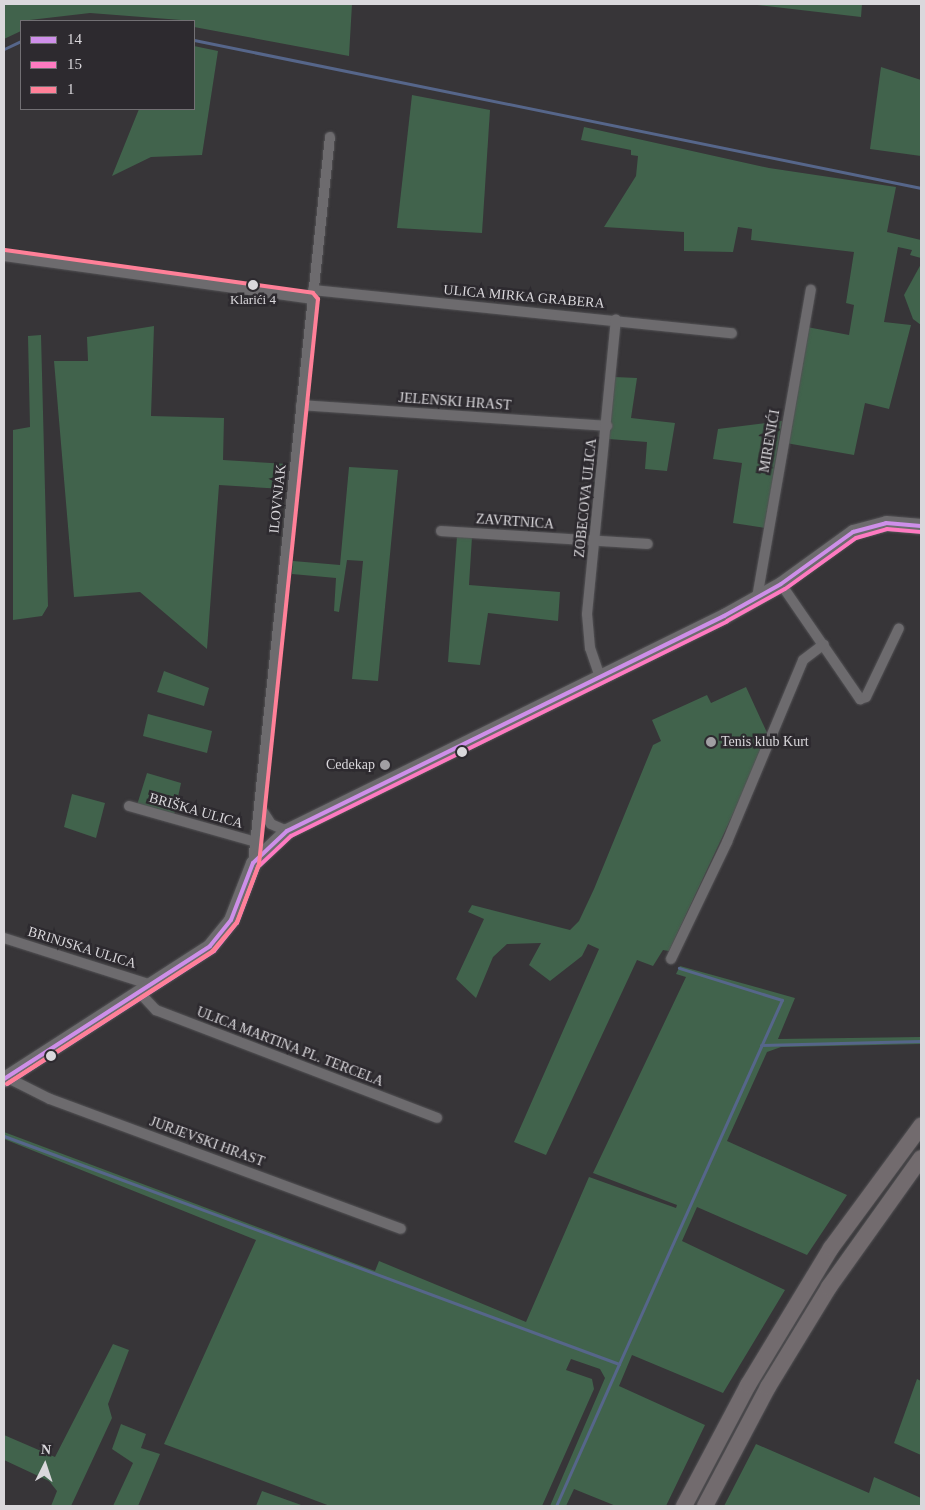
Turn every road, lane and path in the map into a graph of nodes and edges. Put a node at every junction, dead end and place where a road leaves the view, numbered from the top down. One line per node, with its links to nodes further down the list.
1 (330, 137): 4 (street, ILOVNJAK)
2 (4, 256): 4 (street, ULICA MIRKA GRABERA)
3 (810, 290): 14 (street, MIRENIĆI)
4 (312, 295): 5 (street, ULICA MIRKA GRABERA); 7 (street, ILOVNJAK)
5 (616, 319): 6 (street, ULICA MIRKA GRABERA); 8 (street, ZOBECOVA ULICA)
6 (732, 333)
7 (301, 405): 8 (street, JELENSKI HRAST); 19 (street, ILOVNJAK)
8 (607, 426): 11 (street, ZOBECOVA ULICA)
9 (921, 526): 13 (main road)
10 (441, 531): 11 (street, ZAVRTNICA)
11 (595, 542): 12 (street, ZAVRTNICA); 17 (street, ZOBECOVA ULICA)
12 (648, 544)
13 (781, 584): 14 (main road); 16 (street)
14 (757, 598): 17 (main road)
15 (899, 628): 16 (street)
16 (824, 644): 24 (street)
17 (600, 677): 20 (main road)
18 (128, 806): 21 (street, BRIŠKA ULICA)
19 (260, 807): 20 (street); 21 (street, ILOVNJAK)
20 (287, 832): 22 (main road)
21 (256, 842): 22 (street, ILOVNJAK)
22 (253, 862): 25 (main road)
23 (4, 938): 25 (street, BRINJSKA ULICA)
24 (671, 959)
25 (145, 989): 26 (main road); 27 (street, ULICA MARTINA PL. TERCELA)
26 (5, 1078): 30 (street, JURJEVSKI HRAST)
27 (437, 1118)
28 (921, 1126): 31 (main road)
29 (921, 1158): 32 (main road)
30 (401, 1229)
31 (684, 1506)
32 (705, 1506)

